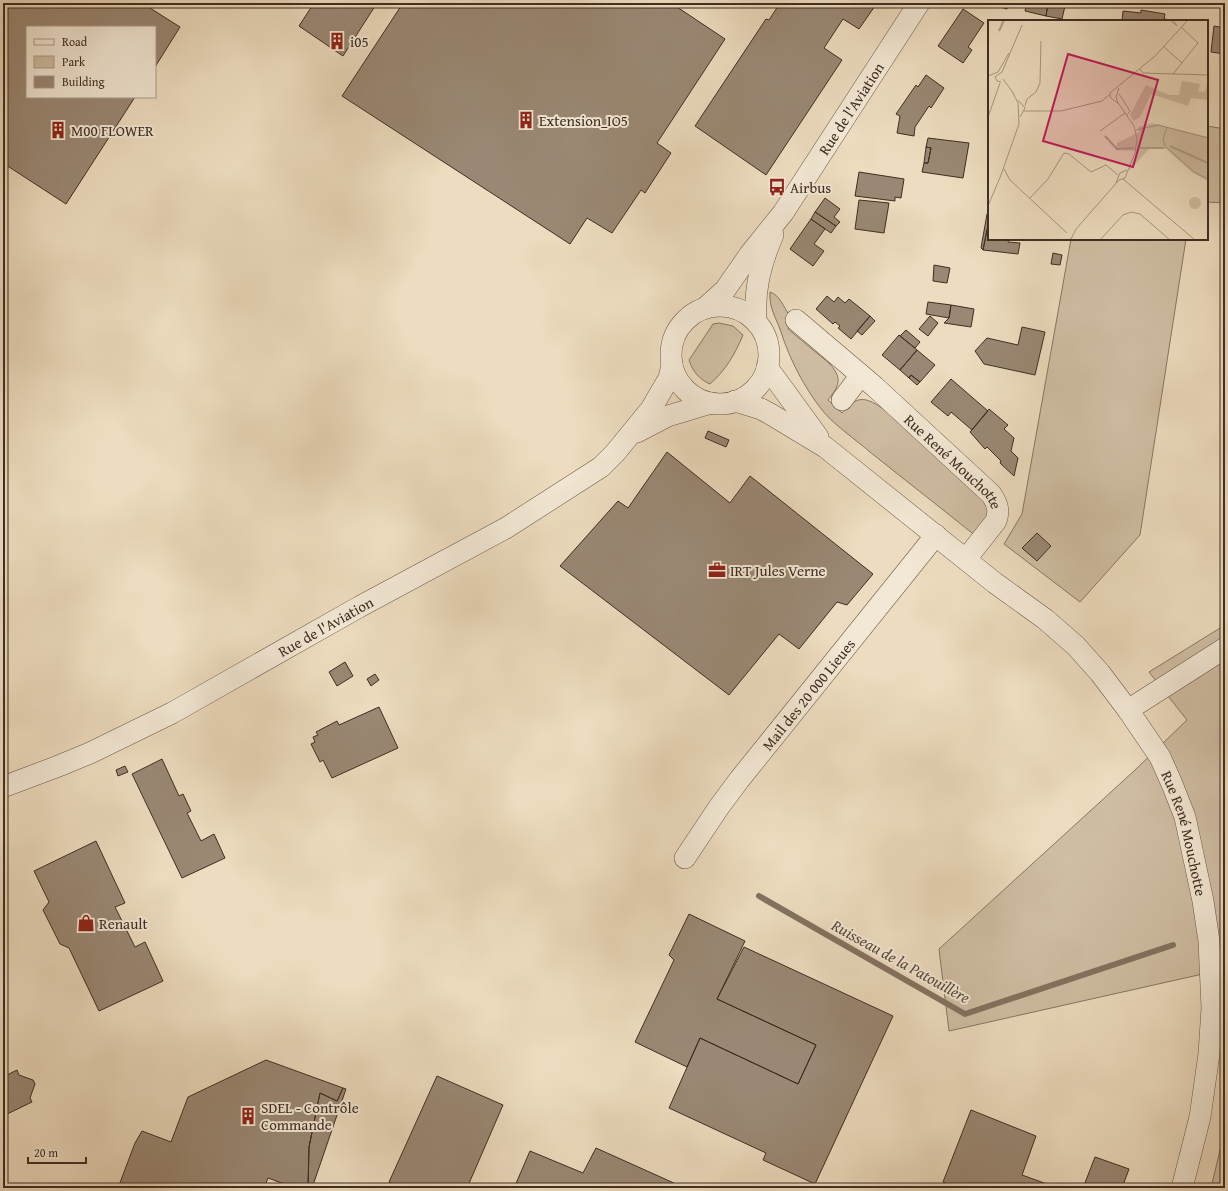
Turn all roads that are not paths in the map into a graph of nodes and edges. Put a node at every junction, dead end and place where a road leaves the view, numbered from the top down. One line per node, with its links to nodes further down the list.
1 (919, 3): 2 (street, Rue de l'Aviation)
2 (783, 213): 3 (street, Rue de l'Aviation); 5 (street, Rue de l'Aviation)
3 (705, 308): 5 (street); 6 (street)
4 (796, 320): 8 (street, Rue René Mouchotte)
5 (756, 322): 7 (street)
6 (672, 365): 11 (street); 12 (street, Rue de l'Aviation)
7 (767, 367): 10 (street); 13 (street, Rue René Mouchotte)
8 (861, 375): 9 (street); 15 (street, Rue René Mouchotte)
9 (842, 400)
10 (735, 401): 11 (street); 13 (street, Rue René Mouchotte)
11 (711, 403): 12 (street, Rue de l'Aviation)
12 (629, 436): 18 (street, Rue de l'Aviation)
13 (825, 447): 14 (street, Rue René Mouchotte)
14 (936, 535): 15 (street, Rue René Mouchotte); 19 (street, Mail des 20 000 Lieues)
15 (966, 559): 17 (street, Rue René Mouchotte)
16 (1225, 648): 17 (street)
17 (1128, 710): 20 (street, Rue René Mouchotte)
18 (3, 786)
19 (686, 858)
20 (1182, 1188)

